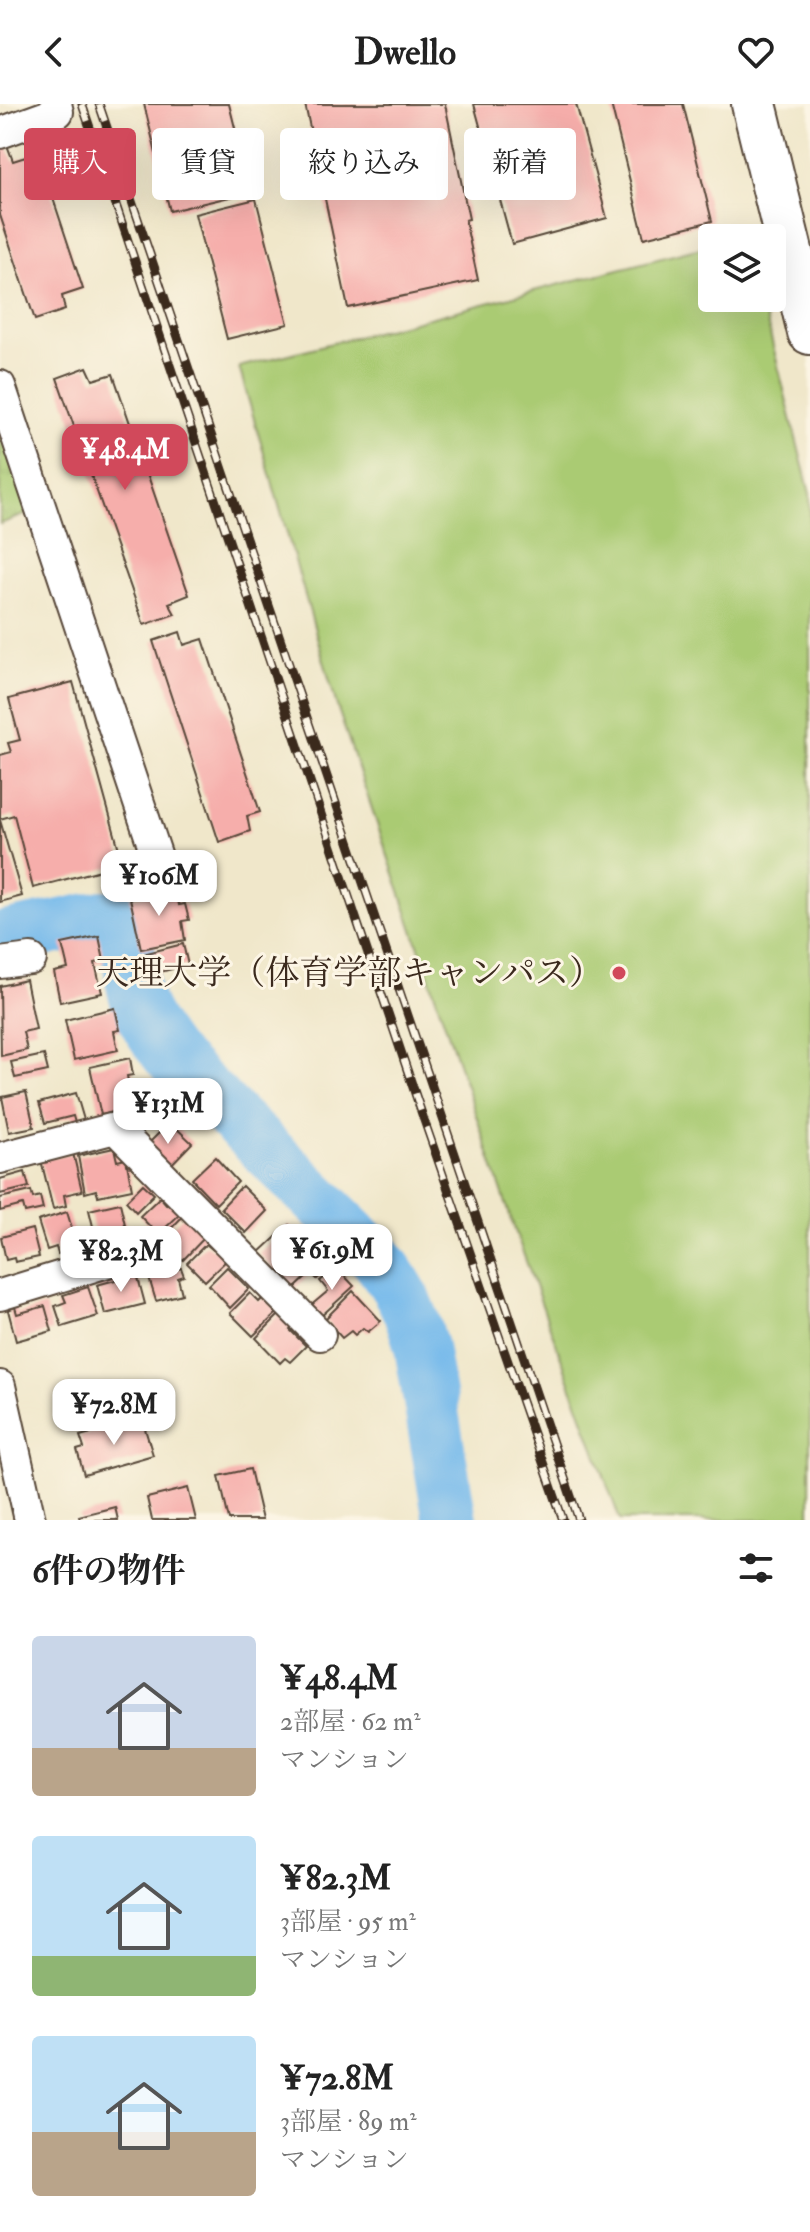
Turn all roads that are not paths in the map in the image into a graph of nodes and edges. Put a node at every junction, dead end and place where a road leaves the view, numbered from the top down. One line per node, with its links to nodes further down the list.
1 (56, 104): 3 (street)
2 (754, 104): 4 (street)
3 (0, 133)
4 (810, 332)
5 (0, 386): 6 (street)
6 (191, 880)
7 (31, 959): 8 (street)
8 (0, 963)
9 (0, 1158): 12 (street)
10 (140, 1252): 11 (street)
11 (0, 1295)
12 (320, 1335)
13 (0, 1386): 14 (street)
14 (30, 1520)

